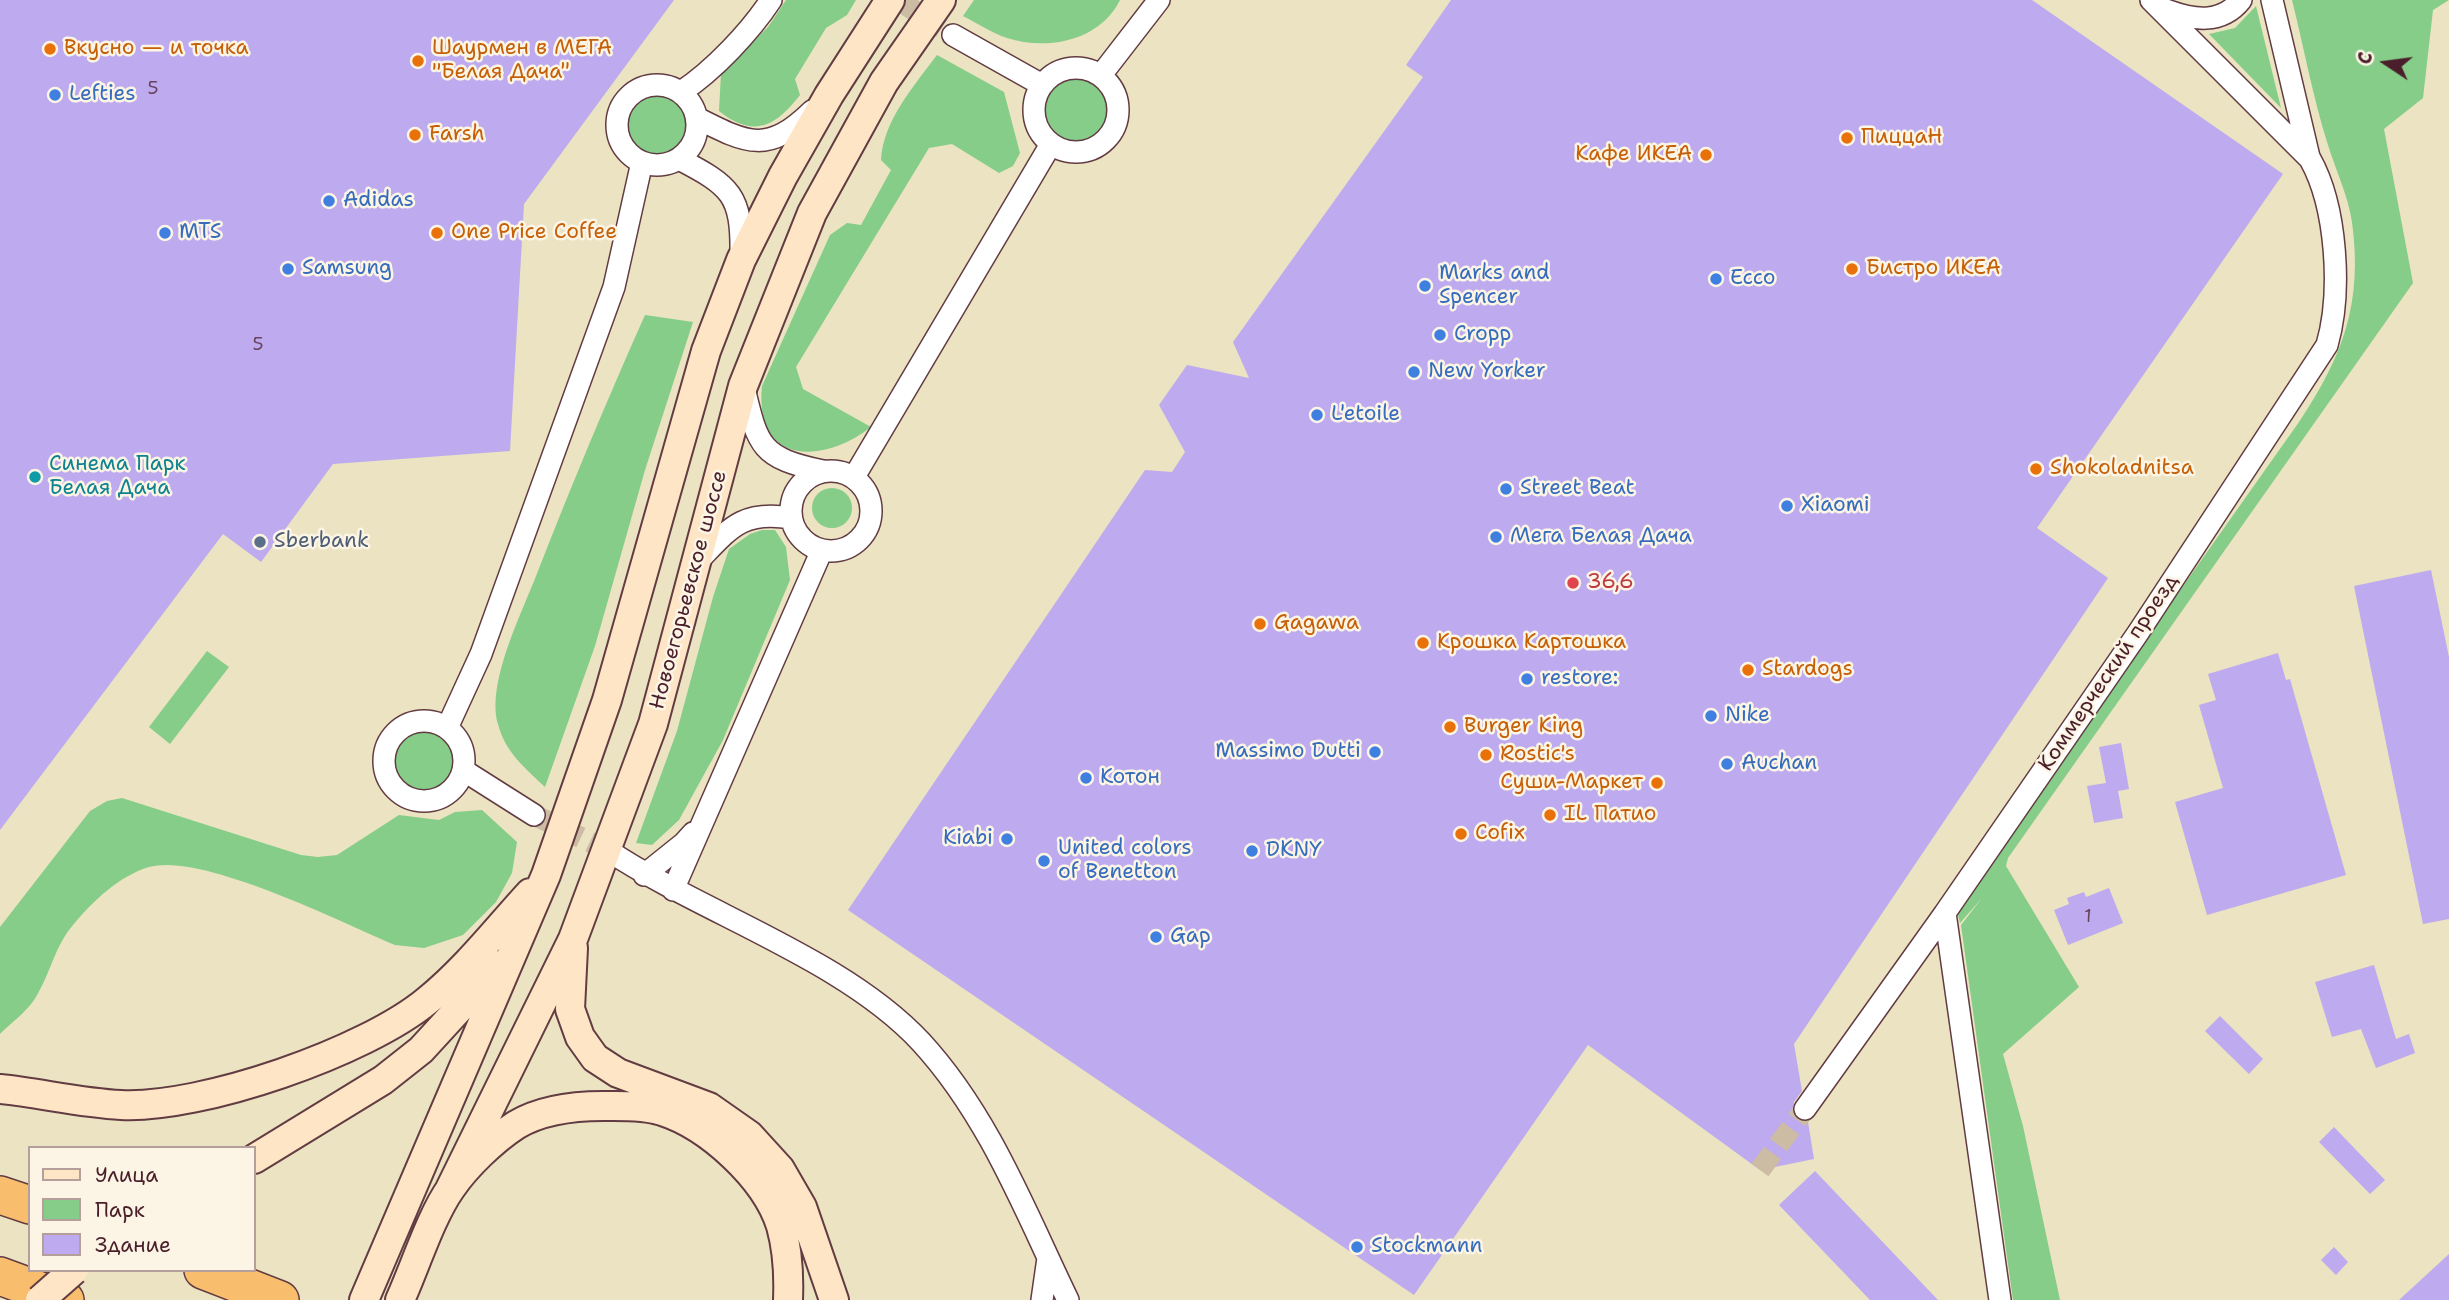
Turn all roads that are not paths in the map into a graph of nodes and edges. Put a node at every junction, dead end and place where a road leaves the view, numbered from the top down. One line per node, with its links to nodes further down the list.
1 (771, 0): 11 (street)
2 (890, 0): 12 (main road)
3 (941, 0): 19 (main road, Новоегорьевское шоссе)
4 (1159, 0): 9 (street)
5 (2241, 0): 7 (street)
6 (2272, 0): 16 (street)
7 (2156, 4): 16 (street, Коммерческий проезд)
8 (953, 35): 10 (street)
9 (1101, 75): 10 (street); 14 (street)
10 (1042, 85): 14 (street)
11 (681, 92): 13 (street); 17 (street)
12 (829, 94): 13 (street); 18 (main road)
13 (697, 118): 15 (street)
14 (1051, 144): 21 (street)
15 (679, 159): 17 (street); 18 (street)
16 (2310, 159): 33 (street, Коммерческий проезд)
17 (642, 162): 25 (street)
18 (741, 260): 31 (main road)
19 (743, 386): 20 (street); 24 (main road, Новоегорьевское шоссе)
20 (823, 471): 21 (street); 22 (street)
21 (854, 477): 23 (street)
22 (791, 518): 23 (street); 24 (street)
23 (822, 550): 28 (street)
24 (698, 561): 34 (main road, Новоегорьевское шоссе)
25 (447, 728): 26 (street); 26 (street)
26 (463, 770): 27 (street)
27 (534, 815)
28 (700, 823): 30 (street); 32 (street)
29 (609, 851): 30 (street)
30 (644, 874): 32 (street)
31 (546, 875): 35 (main road); 36 (main road)
32 (673, 890): 42 (street)
33 (1945, 913): 37 (street, Коммерческий проезд); 55 (street)
34 (573, 939): 39 (main road, Новоегорьевское шоссе); 52 (main road)
35 (513, 950): 38 (main road); 49 (main road)
36 (0, 1088)
37 (1805, 1109)
38 (256, 1158)
39 (450, 1189): 50 (main road, Новоегорьевское шоссе); 51 (main road)
40 (0, 1195): 41 (highway)
41 (28, 1204)
42 (1048, 1258): 53 (street); 54 (street)
43 (72, 1272): 46 (main road, bridge)
44 (207, 1272): 48 (highway)
45 (0, 1276): 47 (highway)
46 (40, 1300)
47 (65, 1300)
48 (280, 1300)
49 (364, 1300)
50 (400, 1300)
51 (788, 1300)
52 (834, 1300)
53 (1042, 1300)
54 (1068, 1300)
55 (2000, 1300)

